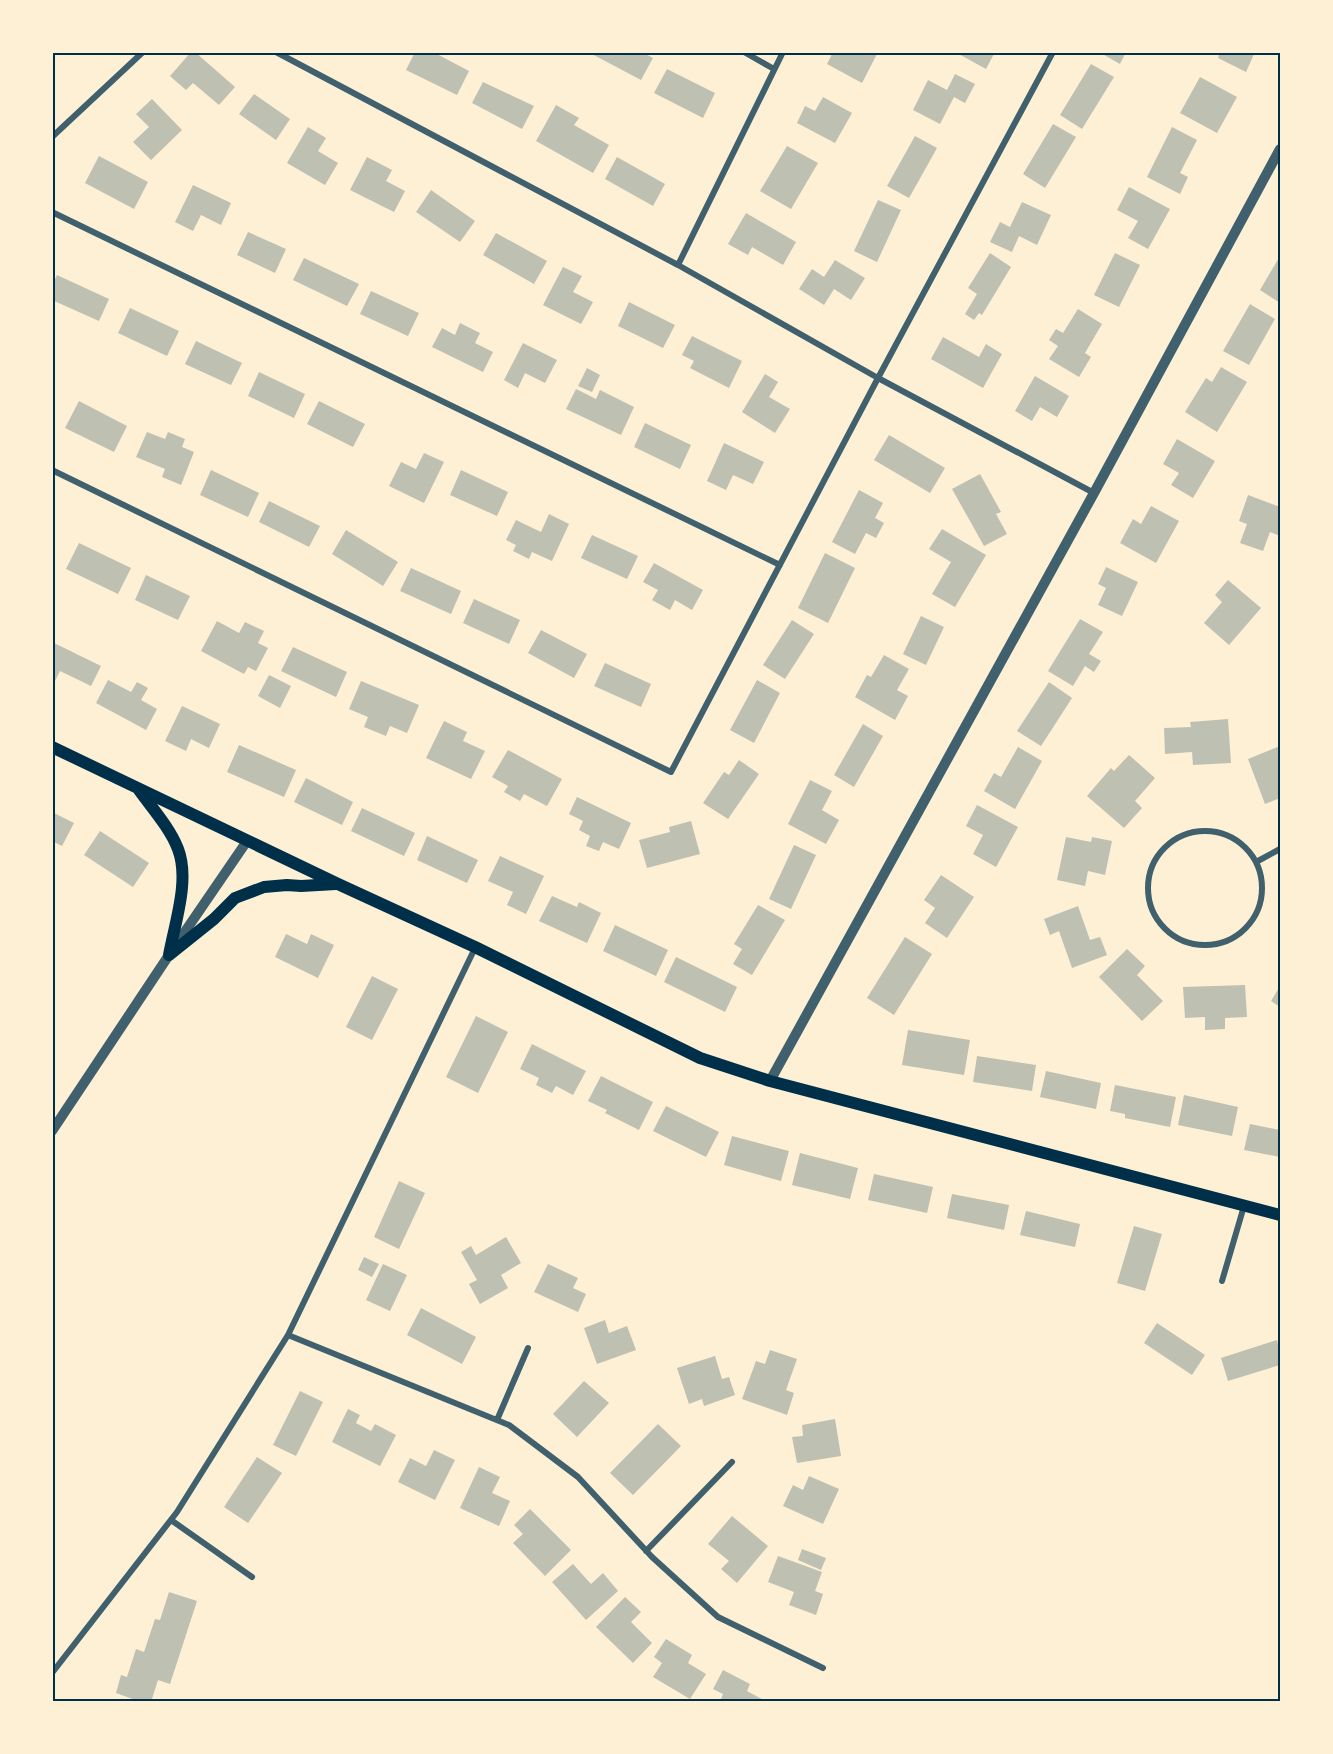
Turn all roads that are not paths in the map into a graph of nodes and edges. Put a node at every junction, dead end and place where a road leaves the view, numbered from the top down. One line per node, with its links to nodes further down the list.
1 (143, 52): 7 (street)
2 (276, 52): 10 (street)
3 (744, 52): 6 (street)
4 (783, 52): 6 (street)
5 (1053, 52): 11 (street)
6 (774, 69): 10 (street)
7 (52, 137)
8 (1281, 149): 13 (street)
9 (52, 212): 14 (street)
10 (678, 265): 11 (street)
11 (878, 378): 13 (street); 14 (street)
12 (52, 470): 14 (street)
13 (1094, 493): 23 (street)
14 (780, 565)
15 (52, 747): 16 (main road)
16 (138, 789): 17 (main road); 22 (main road)
17 (247, 841): 20 (main road); 22 (street)
18 (1281, 849): 19 (street)
19 (1256, 862): 19 (street)
20 (338, 884): 21 (main road); 22 (main road)
21 (475, 947): 23 (main road); 28 (street)
22 (169, 955): 24 (street)
23 (770, 1081): 25 (main road)
24 (52, 1131)
25 (1244, 1206): 26 (main road); 27 (street)
26 (1281, 1215)
27 (1222, 1281)
28 (288, 1335): 30 (street); 32 (street)
29 (528, 1348): 30 (street)
30 (497, 1420): 33 (street)
31 (732, 1462): 33 (street)
32 (171, 1520): 34 (street); 36 (street)
33 (646, 1551): 35 (street)
34 (252, 1577)
35 (824, 1668)
36 (52, 1673)

